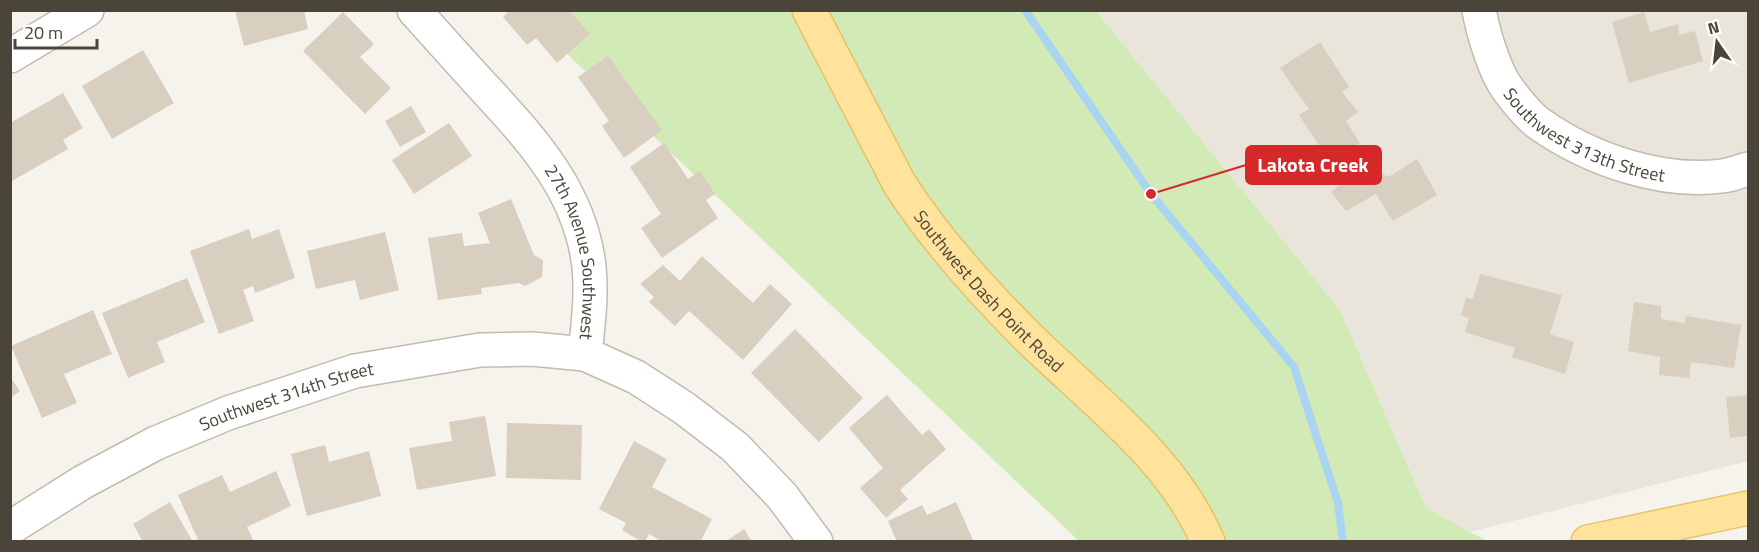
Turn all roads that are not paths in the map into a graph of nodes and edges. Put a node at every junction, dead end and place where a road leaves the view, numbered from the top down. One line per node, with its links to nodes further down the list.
1 (87, 10): 5 (street)
2 (414, 10): 7 (street, 27th Avenue Southwest)
3 (809, 10): 11 (main road, Southwest Dash Point Road)
4 (1479, 10): 6 (street, Southwest 313th Street)
5 (10, 56)
6 (1749, 169)
7 (585, 354): 9 (street, Southwest 314th Street); 10 (street, 27th Avenue Southwest)
8 (1749, 508): 12 (main road)
9 (10, 528)
10 (816, 542)
11 (1208, 542)
12 (1588, 542)

